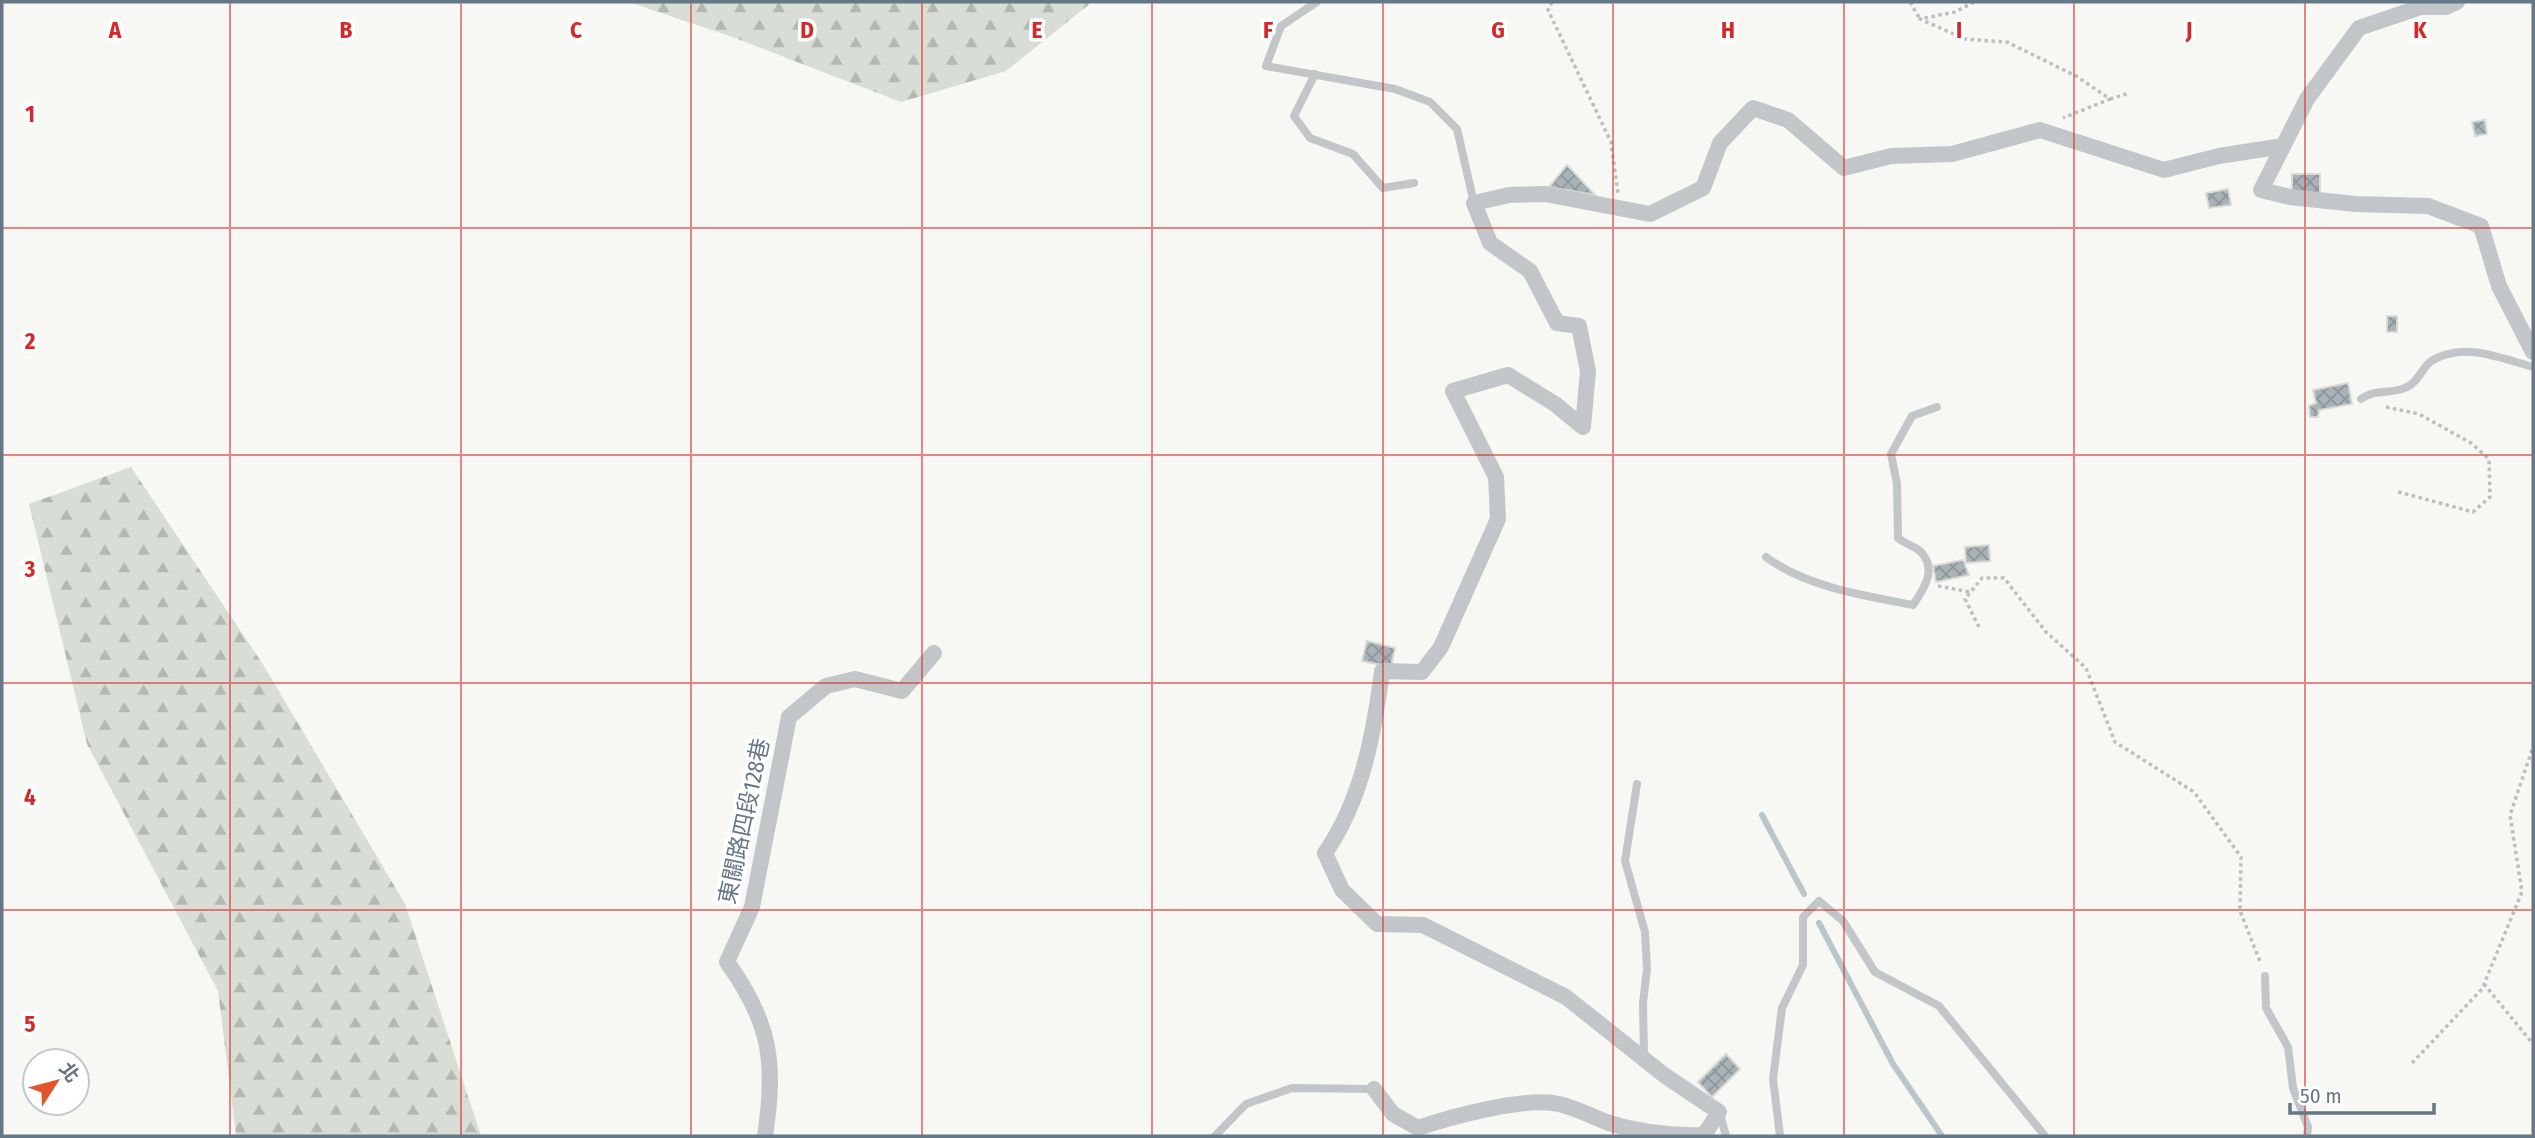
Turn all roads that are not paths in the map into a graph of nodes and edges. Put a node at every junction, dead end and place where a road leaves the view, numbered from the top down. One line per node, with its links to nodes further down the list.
1 (1317, 2): 3 (lane)
2 (2458, 2): 4 (street)
3 (1315, 74): 5 (lane); 6 (lane)
4 (2283, 146): 6 (street); 7 (street)
5 (1414, 183)
6 (1474, 203): 15 (street)
7 (2533, 352)
8 (2533, 367): 9 (lane)
9 (2361, 399)
10 (1937, 407): 11 (lane)
11 (1766, 557)
12 (934, 653): 18 (street, 東關路四段128巷)
13 (1637, 784): 15 (lane)
14 (2266, 976): 23 (lane)
15 (1644, 1059): 17 (street)
16 (1374, 1088): 17 (street); 19 (lane)
17 (1719, 1112): 20 (lane)
18 (765, 1136)
19 (1214, 1136)
20 (1727, 1136)
21 (1780, 1136): 22 (lane)
22 (2045, 1136)
23 (2308, 1136)

